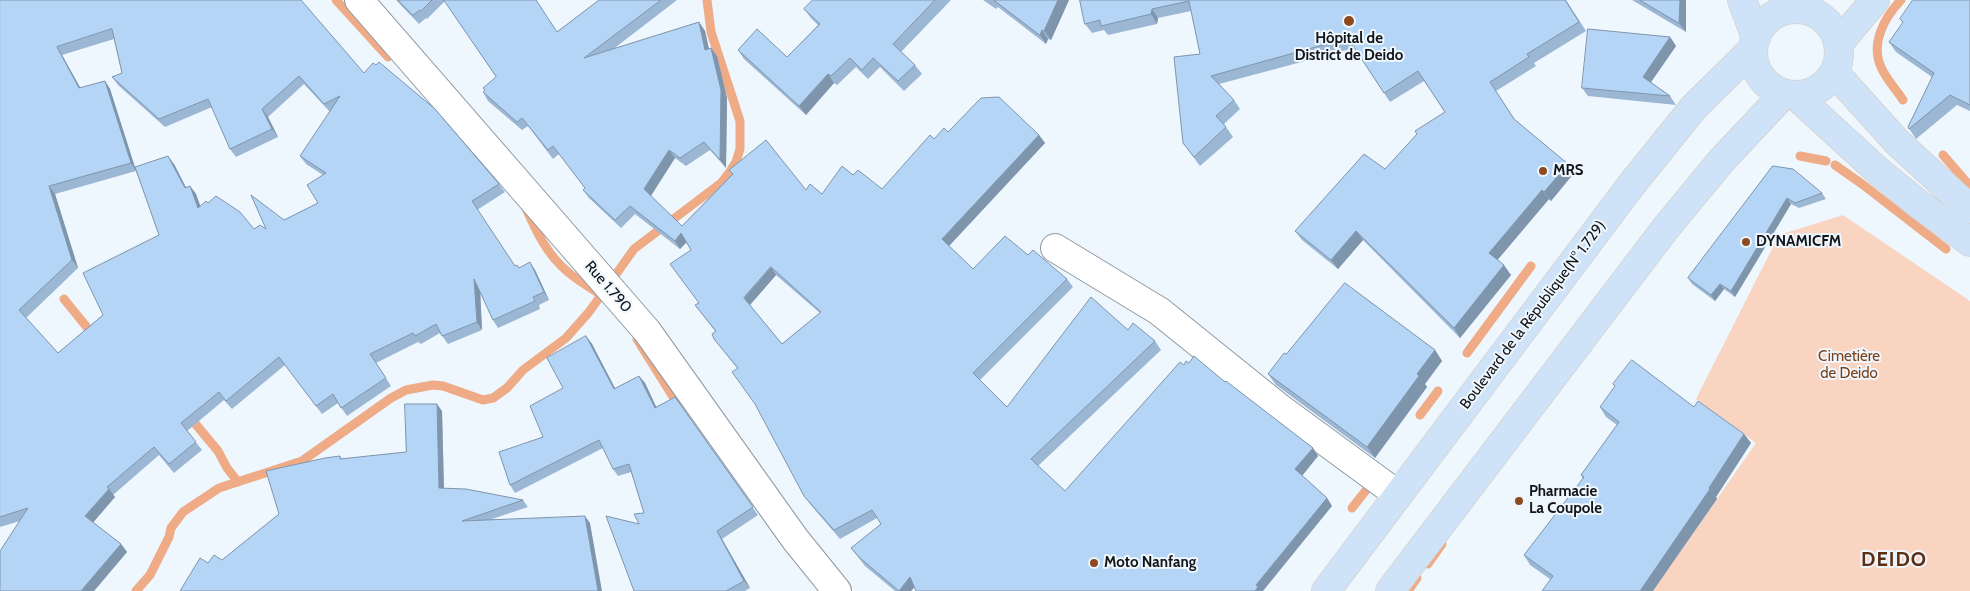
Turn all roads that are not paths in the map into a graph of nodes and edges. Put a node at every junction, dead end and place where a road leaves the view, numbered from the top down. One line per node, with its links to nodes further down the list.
1 (359, 0): 13 (street, Rue 1.790)
2 (1742, 0): 5 (main road)
3 (1875, 0): 6 (main road)
4 (1799, 5): 5 (main road); 6 (main road)
5 (1754, 43): 8 (main road); 12 (main road, Boulevard de la République(N° 1.729))
6 (1838, 44): 7 (main road)
7 (1834, 72): 8 (main road); 9 (main road)
8 (1790, 95): 10 (main road); 15 (main road)
9 (1970, 208)
10 (1970, 242)
11 (1055, 248): 12 (street)
12 (1397, 494): 14 (main road, Boulevard de la République(N° 1.729))
13 (837, 591)
14 (1326, 591)
15 (1390, 591)

